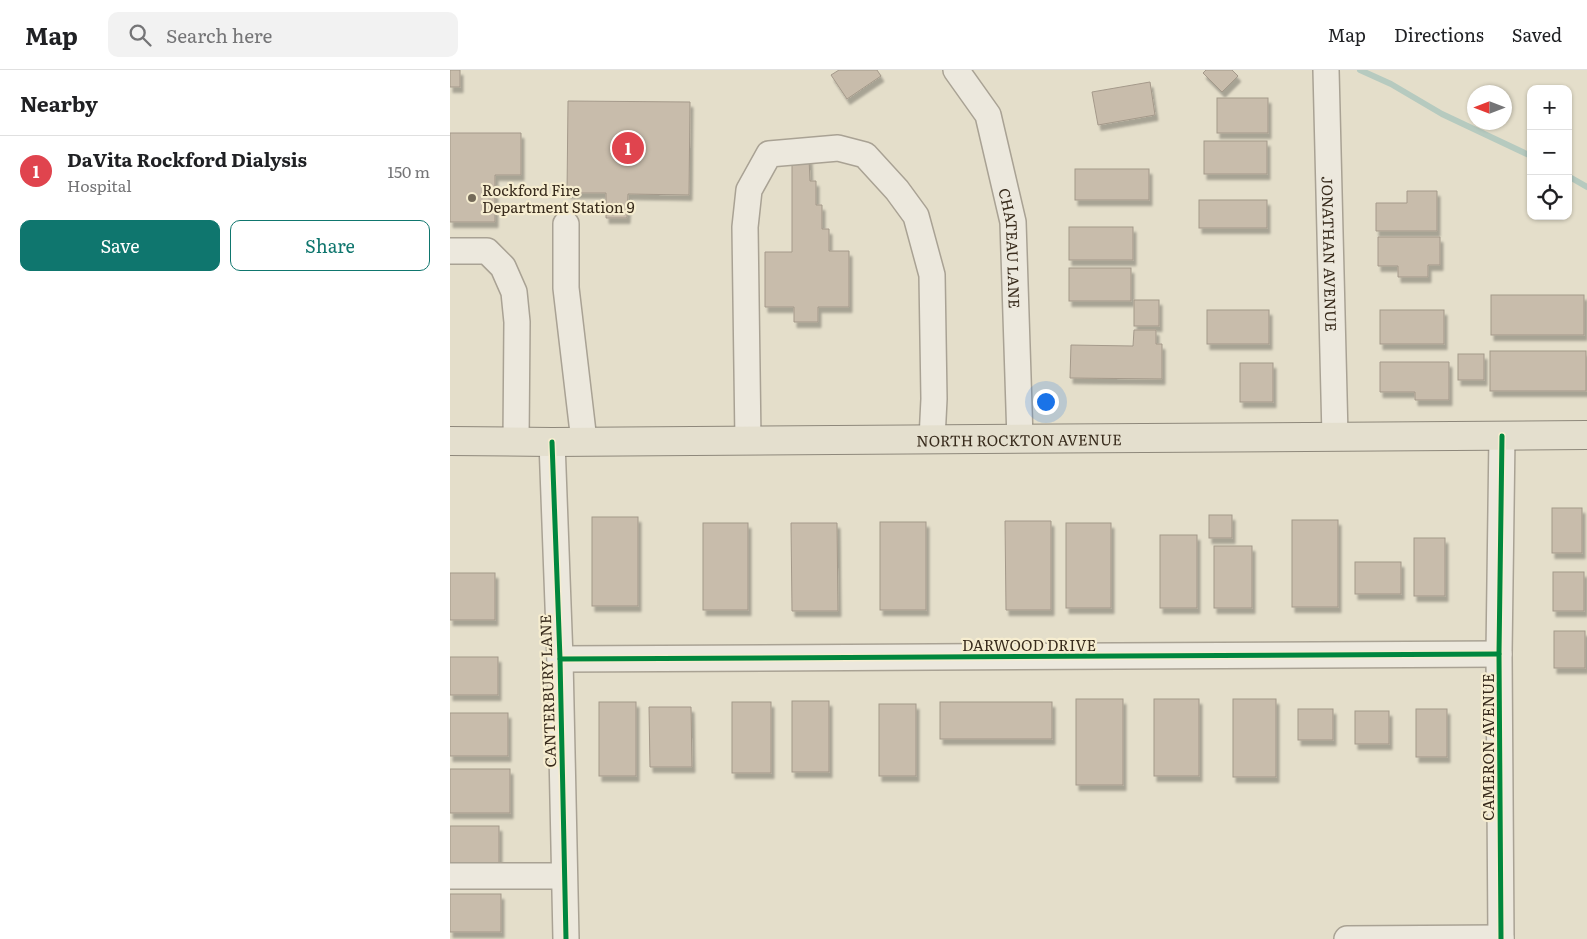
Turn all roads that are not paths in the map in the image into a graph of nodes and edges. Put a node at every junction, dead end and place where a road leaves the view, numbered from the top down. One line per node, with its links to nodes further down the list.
1 (956, 70): 9 (street, CHATEAU LANE)
2 (1326, 70): 6 (street, JONATHAN AVENUE)
3 (566, 224): 12 (street)
4 (450, 251): 11 (street)
5 (1587, 435): 7 (main road, NORTH ROCKTON AVENUE)
6 (1335, 436): 7 (main road, NORTH ROCKTON AVENUE); 9 (main road, NORTH ROCKTON AVENUE)
7 (1502, 436): 15 (street, CAMERON AVENUE)
8 (932, 439): 9 (main road, NORTH ROCKTON AVENUE); 13 (main road, NORTH ROCKTON AVENUE); 13 (street)
9 (1020, 439)
10 (450, 440): 11 (main road, NORTH ROCKTON AVENUE)
11 (516, 441): 14 (main road, NORTH ROCKTON AVENUE)
12 (584, 441): 13 (main road, NORTH ROCKTON AVENUE); 14 (main road, NORTH ROCKTON AVENUE)
13 (748, 441)
14 (552, 442): 16 (street, CANTERBURY LANE)
15 (1499, 654): 16 (street, DARWOOD DRIVE); 21 (street, CAMERON AVENUE)
16 (560, 659): 18 (street, CANTERBURY LANE)
17 (450, 876): 18 (street)
18 (564, 876): 19 (street, CANTERBURY LANE)
19 (566, 939)
20 (1347, 939): 21 (street)
21 (1501, 939)

